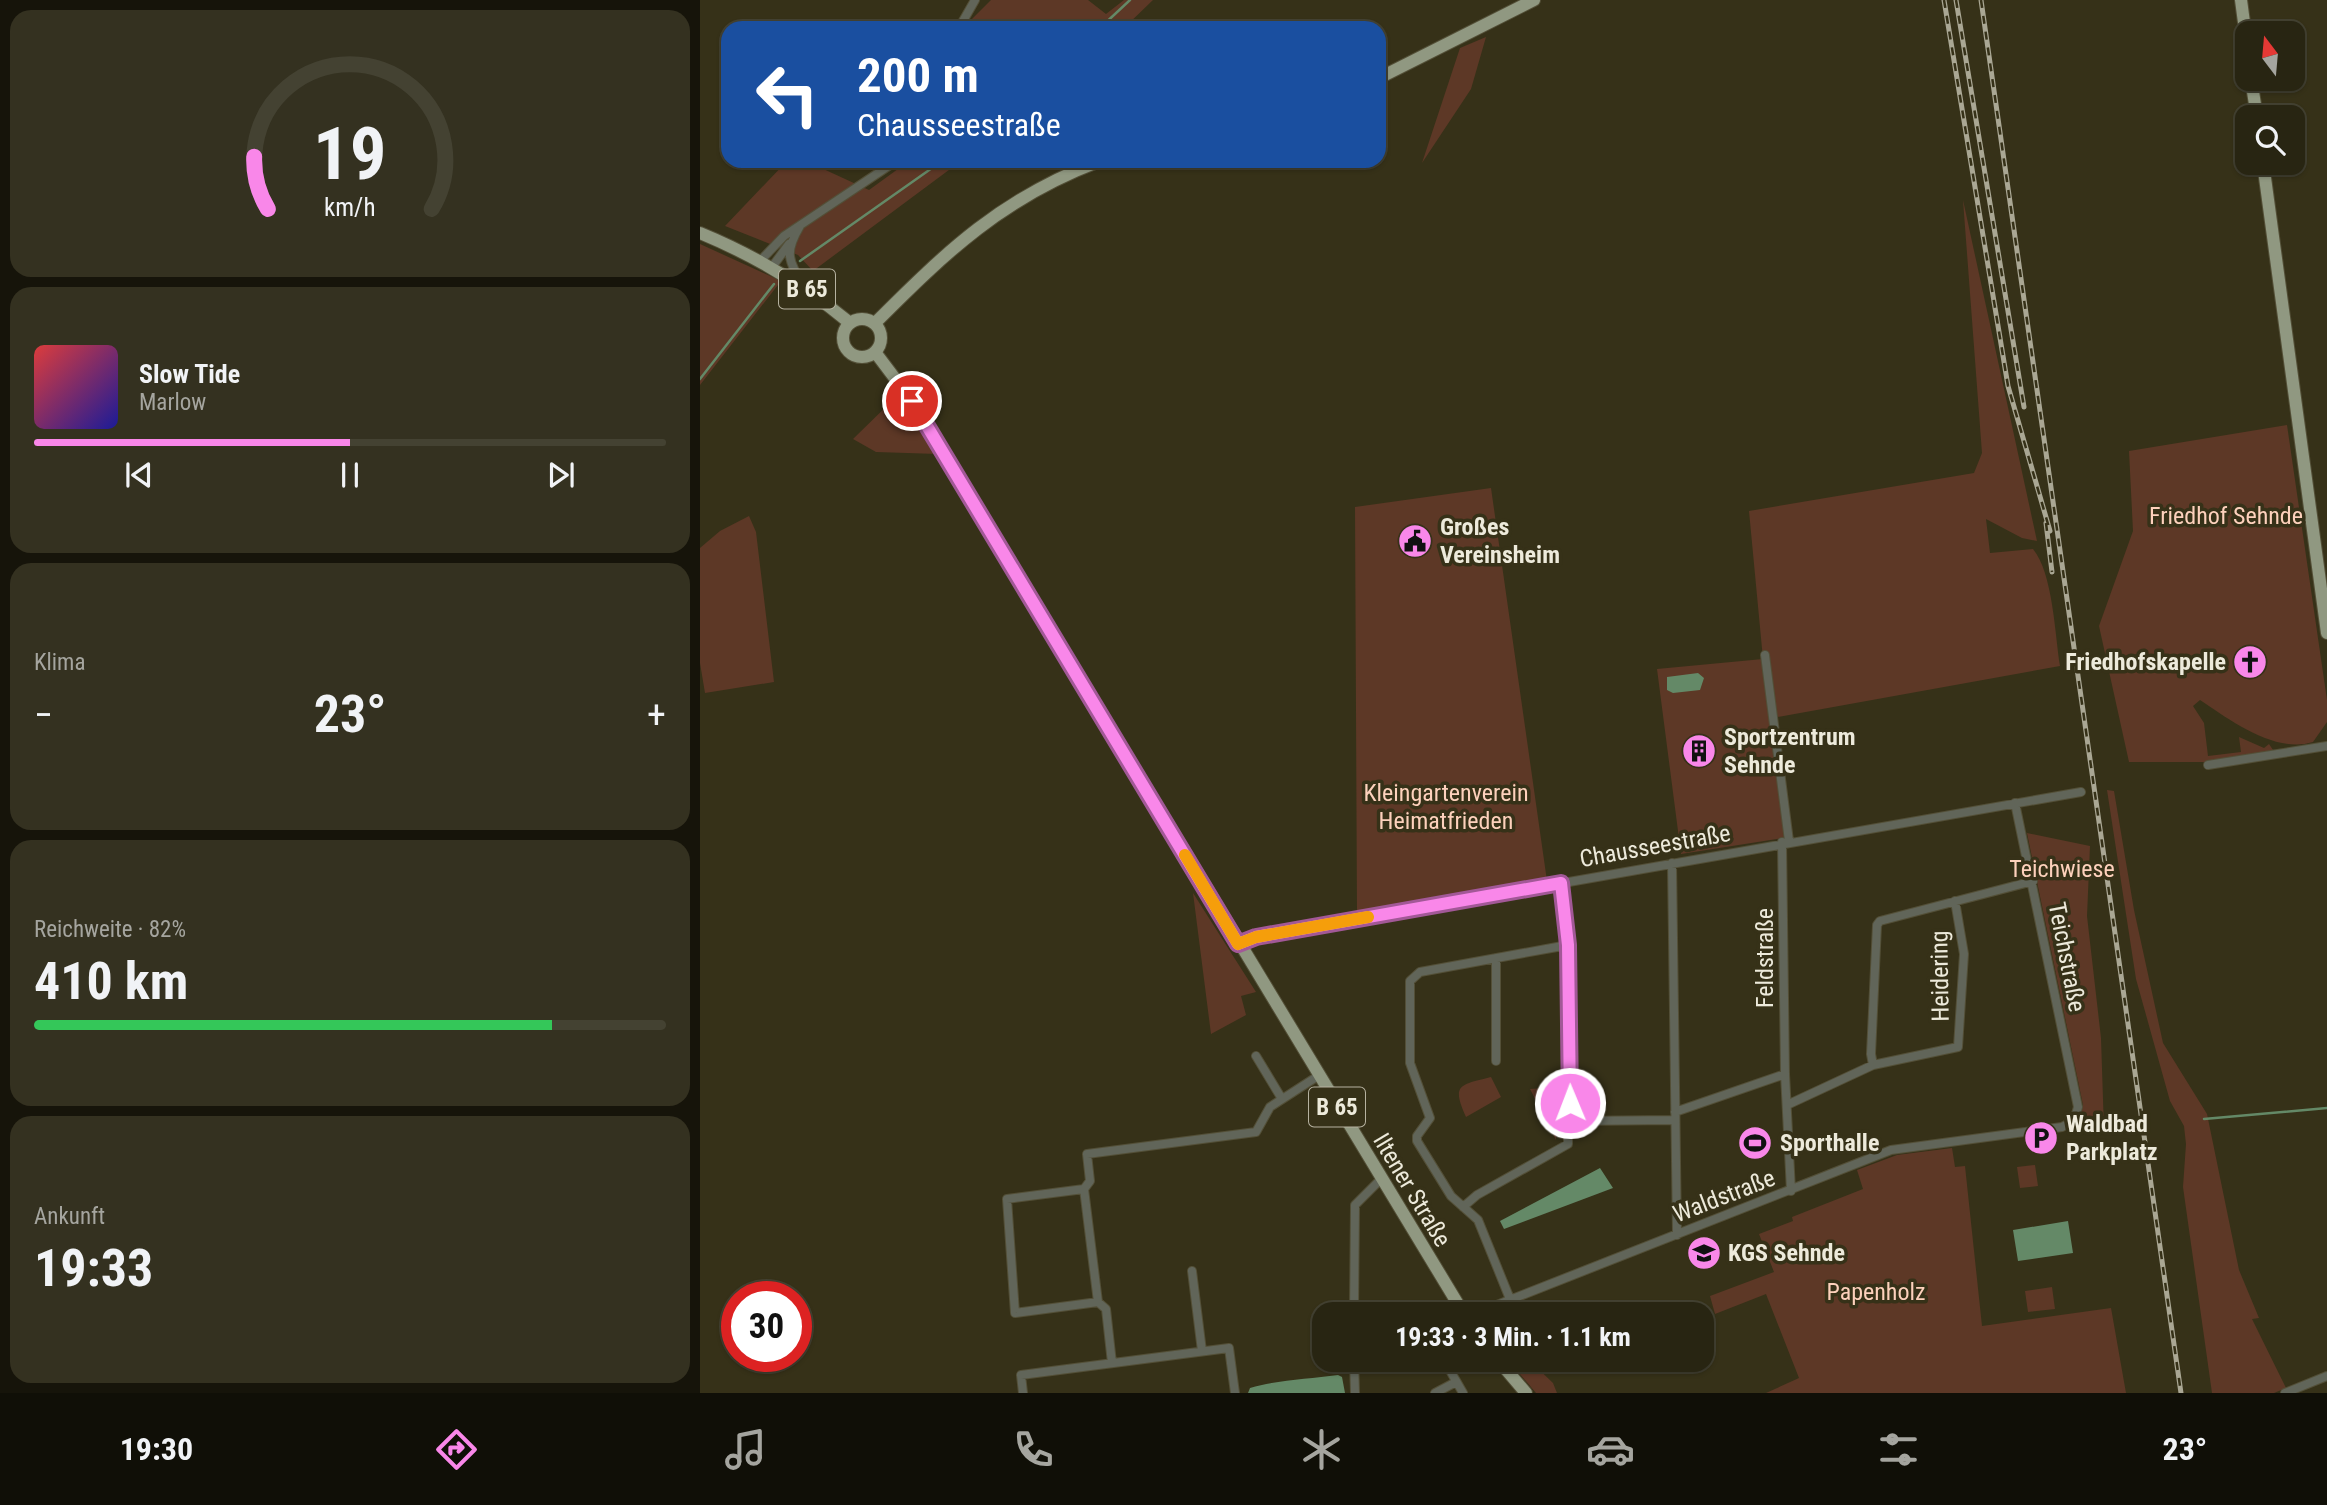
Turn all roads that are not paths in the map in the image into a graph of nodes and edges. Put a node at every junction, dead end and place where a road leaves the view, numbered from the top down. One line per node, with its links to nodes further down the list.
1 (975, 0): 4 (street)
2 (1534, 0): 6 (main road)
3 (2241, 0): 5 (main road)
4 (963, 21)
5 (2244, 21)
6 (1386, 74)
7 (885, 168): 10 (street)
8 (1084, 168): 16 (main road)
9 (2265, 175): 18 (main road)
10 (802, 223): 12 (street); 13 (street)
11 (700, 233): 13 (main road, B 65)
12 (789, 244): 13 (street); 14 (street)
13 (766, 263): 14 (main road, B 65)
14 (805, 287): 15 (main road, B 65)
15 (850, 323): 16 (main road); 17 (main road)
16 (875, 323): 17 (main road)
17 (875, 352): 31 (main road, B 65)
18 (2327, 633)
19 (1765, 655): 26 (street, Feldstraße)
20 (2327, 740): 22 (street)
21 (2327, 746): 22 (street)
22 (2309, 747): 23 (street)
23 (2208, 765)
24 (2081, 792): 25 (street, Chausseestraße)
25 (2015, 803): 26 (street, Chausseestraße); 28 (street, Teichstraße)
26 (1786, 841): 27 (street, Chausseestraße); 37 (street, Feldstraße)
27 (1672, 863): 29 (street, Chausseestraße); 41 (street)
28 (2033, 881): 30 (street, Heidering); 42 (street, Teichstraße)
29 (1561, 883): 31 (street, Chausseestraße); 32 (street)
30 (1955, 901): 36 (street, Heidering); 36 (street, Heidering)
31 (1238, 944): 38 (main road, Iltener Straße / B 65)
32 (1568, 945): 33 (street); 43 (street)
33 (1496, 958): 35 (street); 47 (street)
34 (1256, 1056): 39 (street)
35 (1496, 1060)
36 (1873, 1065): 40 (street, Heidering)
37 (1785, 1074): 40 (street, Feldstraße); 41 (street)
38 (1318, 1076): 39 (street); 44 (main road, Iltener Straße / B 65)
39 (1282, 1099): 45 (street)
40 (1787, 1105): 46 (street, Feldstraße)
41 (1675, 1116): 43 (street); 48 (street)
42 (2075, 1119): 46 (street, Waldstraße)
43 (1571, 1121): 47 (street)
44 (1381, 1179): 52 (street); 53 (main road, Iltener Straße / B 65)
45 (1084, 1189): 51 (street); 51 (street)
46 (1790, 1191): 48 (street, Waldstraße)
47 (1463, 1207): 50 (street)
48 (1676, 1235): 50 (street, Waldstraße)
49 (1192, 1271): 55 (street)
50 (1510, 1299): 54 (street, Waldstraße)
51 (1098, 1302): 56 (street)
52 (1354, 1302)
53 (1457, 1302)
54 (1503, 1302)
55 (1202, 1351): 56 (street); 63 (street)
56 (1112, 1363): 62 (street)
57 (1354, 1372): 64 (street)
58 (1451, 1372): 61 (street)
59 (1508, 1372): 67 (main road)
60 (2327, 1376): 68 (street)
61 (1456, 1382): 65 (street); 66 (street)
62 (1023, 1393)
63 (1235, 1393)
64 (1355, 1393)
65 (1436, 1393)
66 (1463, 1393)
67 (1526, 1393)
68 (2285, 1393)

